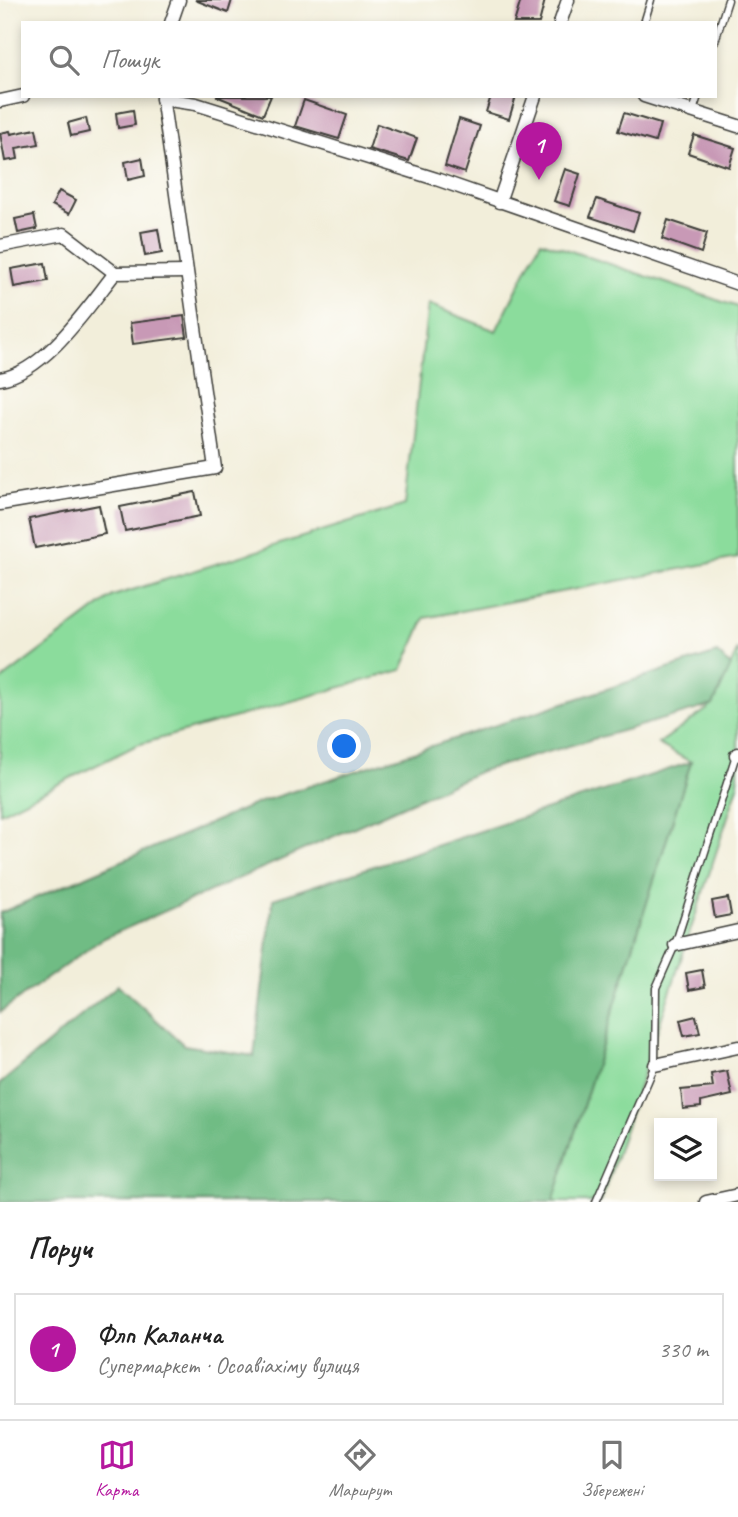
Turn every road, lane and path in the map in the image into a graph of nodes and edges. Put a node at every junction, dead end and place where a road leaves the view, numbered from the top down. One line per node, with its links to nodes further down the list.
1 (179, 0): 5 (street)
2 (568, 0): 6 (street)
3 (651, 0): 7 (lane)
4 (728, 0): 8 (lane)
5 (172, 21)
6 (561, 21)
7 (645, 21)
8 (717, 35)
9 (21, 96): 14 (street)
10 (162, 98): 17 (street); 19 (street)
11 (534, 98): 17 (street)
12 (651, 98): 15 (street)
13 (697, 98): 15 (lane)
14 (0, 101)
15 (693, 111): 16 (street)
16 (738, 126)
17 (499, 202): 21 (street)
18 (0, 246): 20 (street)
19 (186, 272): 20 (street); 23 (street)
20 (116, 273): 22 (street)
21 (738, 284)
22 (0, 379)
23 (0, 504)
24 (737, 755): 26 (lane)
25 (738, 931): 26 (street)
26 (675, 946): 28 (lane)
27 (738, 1047): 28 (street)
28 (655, 1065): 30 (lane)
29 (738, 1195): 31 (street)
30 (596, 1202)
31 (706, 1202)

